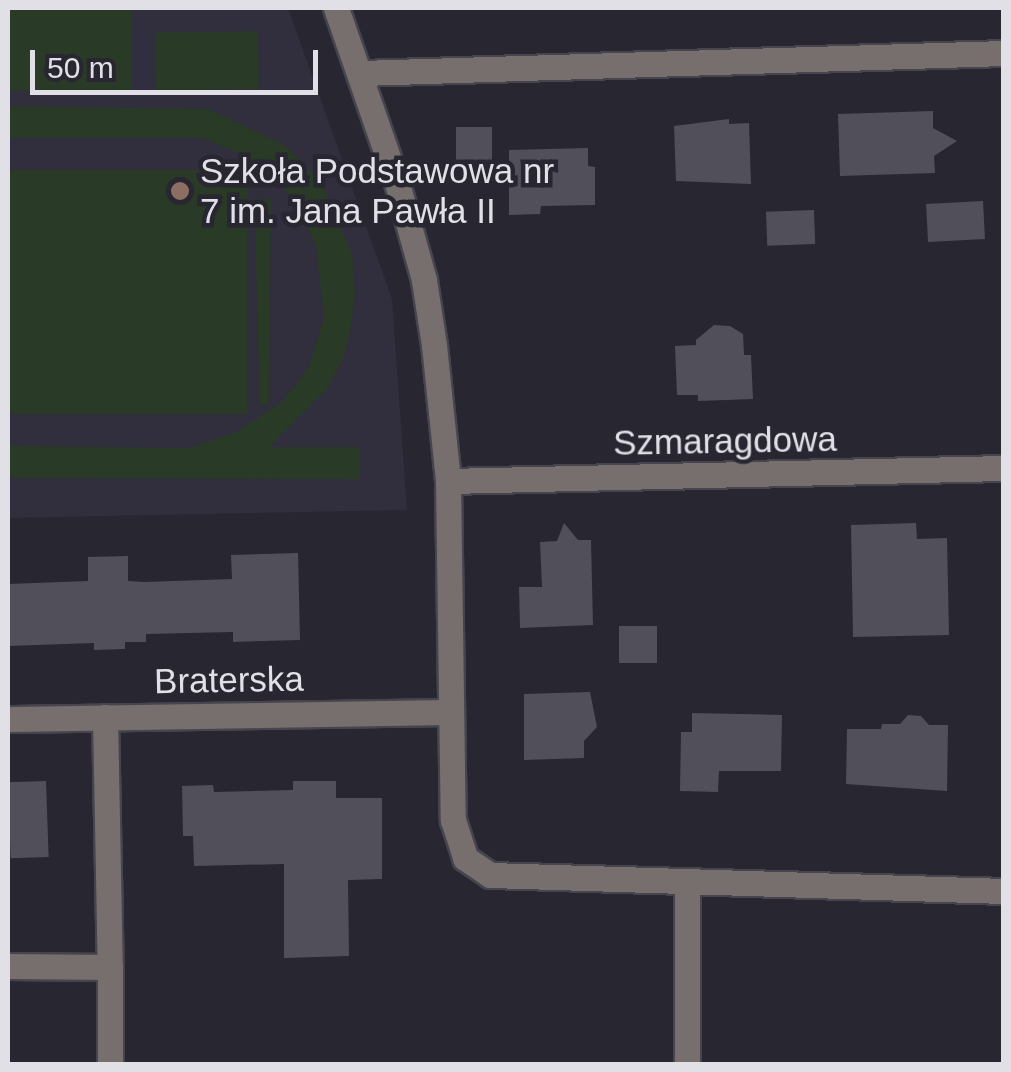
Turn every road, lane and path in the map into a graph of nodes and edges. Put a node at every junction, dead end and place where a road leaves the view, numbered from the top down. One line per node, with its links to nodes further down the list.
1 (336, 8): 3 (street)
2 (1004, 54): 3 (street)
3 (361, 73): 5 (street)
4 (1004, 468): 5 (street, Szmaragdowa)
5 (448, 481): 6 (street)
6 (451, 712): 7 (street, Braterska); 9 (street)
7 (105, 717): 8 (street, Braterska); 12 (street)
8 (8, 719)
9 (687, 882): 10 (street); 14 (street)
10 (1004, 891)
11 (8, 966): 12 (street)
12 (110, 967): 13 (street)
13 (110, 1064)
14 (688, 1064)

